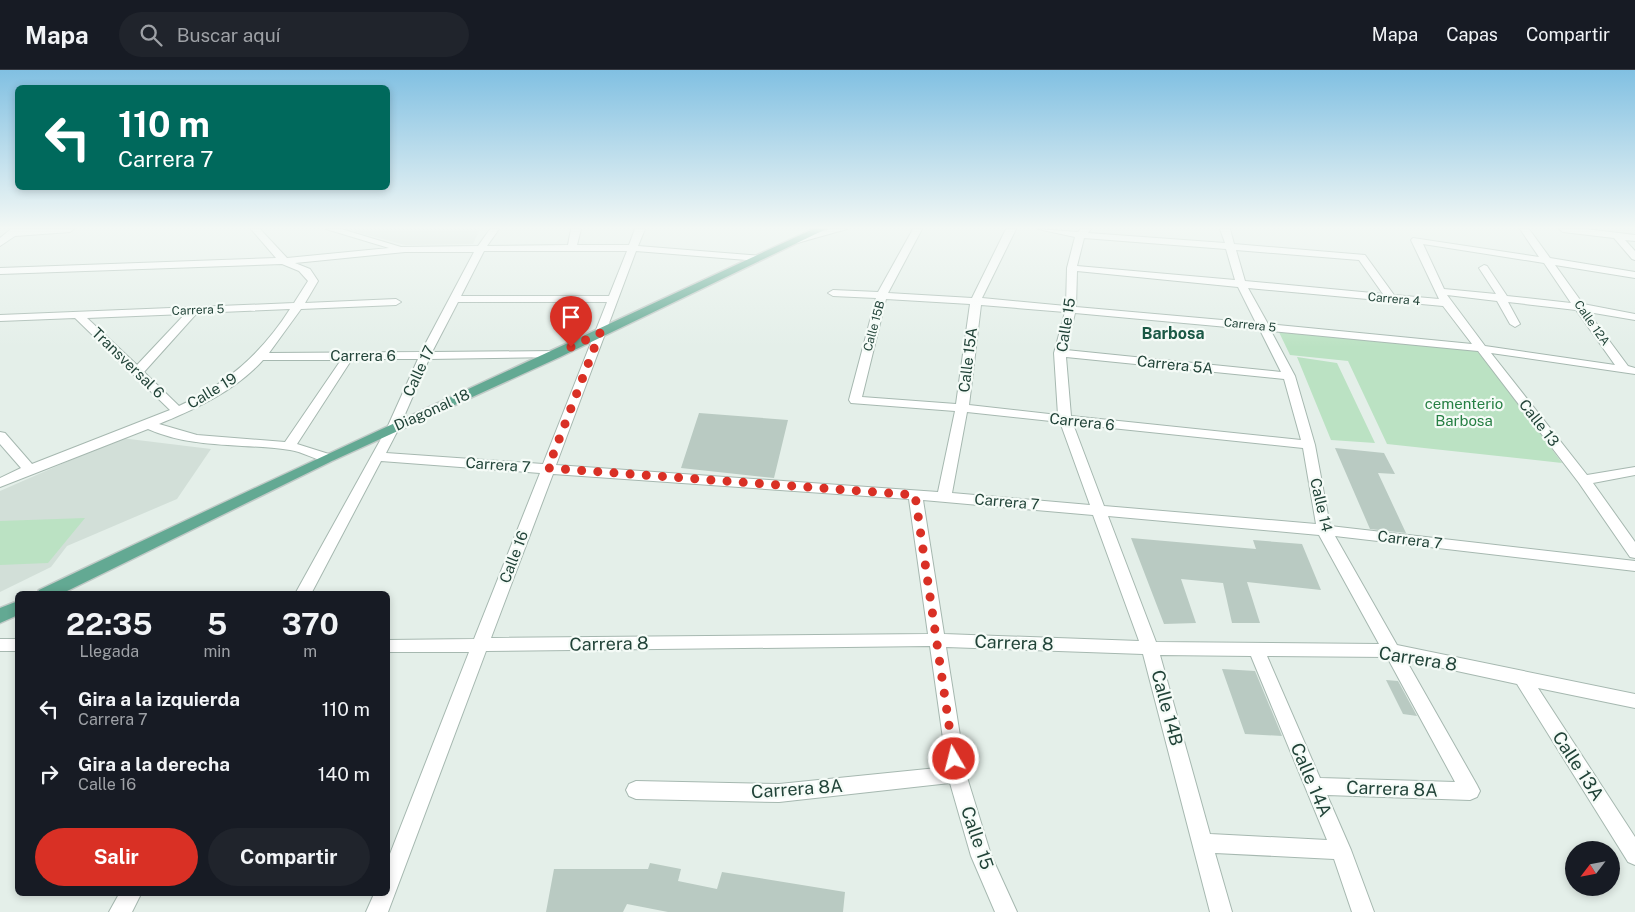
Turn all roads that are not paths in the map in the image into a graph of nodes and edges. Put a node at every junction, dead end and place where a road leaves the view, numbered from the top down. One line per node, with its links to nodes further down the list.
1 (70, 268): 16 (street)
2 (304, 268): 29 (street, Calle 19)
3 (471, 268): 23 (street, Calle 17)
4 (625, 268): 24 (street, Calle 16)
5 (737, 268): 38 (main road, Diagonal 18)
6 (897, 268): 21 (street, Calle 15B)
7 (991, 268): 26 (street, Calle 15A)
8 (1072, 268): 31 (street, Calle 15)
9 (1075, 268): 18 (street, Carrera 4)
10 (1237, 268): 18 (street, Calle 14)
11 (1370, 268): 25 (street)
12 (1429, 268): 19 (street, Calle 13)
13 (1484, 268): 22 (street)
14 (1552, 268): 30 (street, Calle 12A)
15 (1587, 268): 17 (street)
16 (0, 271)
17 (1635, 276)
18 (1241, 283): 25 (street, Carrera 4); 37 (street, Calle 14)
19 (1439, 290): 22 (street, Carrera 4); 28 (street, Calle 13)
20 (833, 293): 21 (street, Carrera 5)
21 (882, 295): 26 (street, Carrera 5); 48 (street, Calle 15B)
22 (1503, 298): 30 (street, Carrera 4); 36 (street)
23 (455, 299): 24 (street); 42 (street, Calle 17)
24 (613, 299): 38 (street, Calle 16)
25 (1392, 299): 28 (street, Carrera 4)
26 (976, 301): 31 (street, Carrera 5); 49 (street, Calle 15A)
27 (396, 302): 29 (street, Carrera 5)
28 (1446, 303): 39 (street, Calle 13)
29 (296, 306): 32 (street, Carrera 5); 44 (street, Calle 19)
30 (1581, 307): 34 (street, Carrera 4); 45 (street, Calle 12A)
31 (1071, 308): 37 (street, Carrera 5); 40 (street, Calle 15)
32 (194, 310): 33 (street, Carrera 5); 46 (street)
33 (78, 315): 35 (street, Carrera 5); 46 (street, Transversal 6)
34 (1635, 317)
35 (0, 318)
36 (1515, 324)
37 (1263, 326): 39 (street, Carrera 5); 47 (street, Calle 14)
38 (600, 333): 41 (main road, Diagonal 18); 59 (street, Calle 16)
39 (1479, 348): 45 (street, Carrera 5); 62 (street, Calle 13)
40 (1060, 353): 47 (street, Carrera 5A); 51 (street, Calle 15)
41 (556, 354): 42 (street, Carrera 6); 53 (main road, Diagonal 18)
42 (425, 355): 43 (street, Carrera 6); 53 (street, Calle 17)
43 (349, 356): 44 (street, Carrera 6); 56 (street)
44 (260, 357): 50 (street, Calle 19)
45 (1629, 370)
46 (137, 372): 50 (street, Transversal 6)
47 (1289, 376): 55 (street, Calle 14)
48 (855, 400): 49 (street, Carrera 6)
49 (962, 408): 51 (street, Carrera 6); 65 (street, Calle 15A)
50 (178, 410): 52 (street, Calle 19)
51 (1065, 420): 55 (street, Carrera 6); 66 (street, Calle 15)
52 (146, 423): 56 (street); 60 (street, Calle 19)
53 (392, 428): 57 (street, Calle 17); 58 (main road, Diagonal 18)
54 (0, 436): 60 (street)
55 (1310, 445): 67 (street, Calle 14)
56 (289, 446): 58 (street)
57 (377, 457): 59 (street, Carrera 7); 71 (street, Calle 17)
58 (327, 458): 70 (main road, Diagonal 18)
59 (548, 468): 64 (street, Carrera 7); 78 (street, Calle 16)
60 (29, 469): 63 (street, Calle 19)
61 (1635, 471): 62 (street)
62 (1584, 480): 68 (street, Calle 13)
63 (0, 483)
64 (915, 495): 65 (street, Carrera 7); 74 (street, Calle 15)
65 (944, 497): 66 (street, Carrera 7)
66 (1097, 510): 67 (street, Carrera 7); 79 (street, Calle 14B)
67 (1324, 530): 69 (street, Carrera 7); 81 (street, Calle 14)
68 (1635, 553)
69 (1635, 566)
70 (51, 591)
71 (305, 591)
72 (15, 608): 73 (main road)
73 (0, 616)
74 (938, 640): 78 (street, Carrera 8); 79 (street, Carrera 8); 84 (street, Calle 15)
75 (0, 645): 76 (street)
76 (15, 645)
77 (390, 646): 78 (street, Carrera 8)
78 (479, 646): 91 (street, Calle 16)
79 (1150, 648): 80 (street, Carrera 8); 88 (street, Calle 14B)
80 (1256, 649): 81 (street, Carrera 8); 85 (street, Calle 14A)
81 (1393, 651): 82 (street, Carrera 8); 87 (street, Calle 14)
82 (1522, 677): 83 (street, Carrera 8); 90 (street, Calle 13A)
83 (1635, 701)
84 (957, 774): 86 (street, Carrera 8A); 96 (street, Calle 15)
85 (1313, 786): 87 (street, Carrera 8A); 89 (street, Calle 14A)
86 (636, 790)
87 (1470, 791)
88 (1204, 843): 89 (street); 97 (street, Calle 14B)
89 (1341, 850): 98 (street, Calle 14A)
90 (1635, 855)
91 (390, 879)
92 (130, 896): 94 (street)
93 (383, 896): 95 (street)
94 (120, 912)
95 (377, 912)
96 (1006, 912)
97 (1222, 912)
98 (1362, 912)

